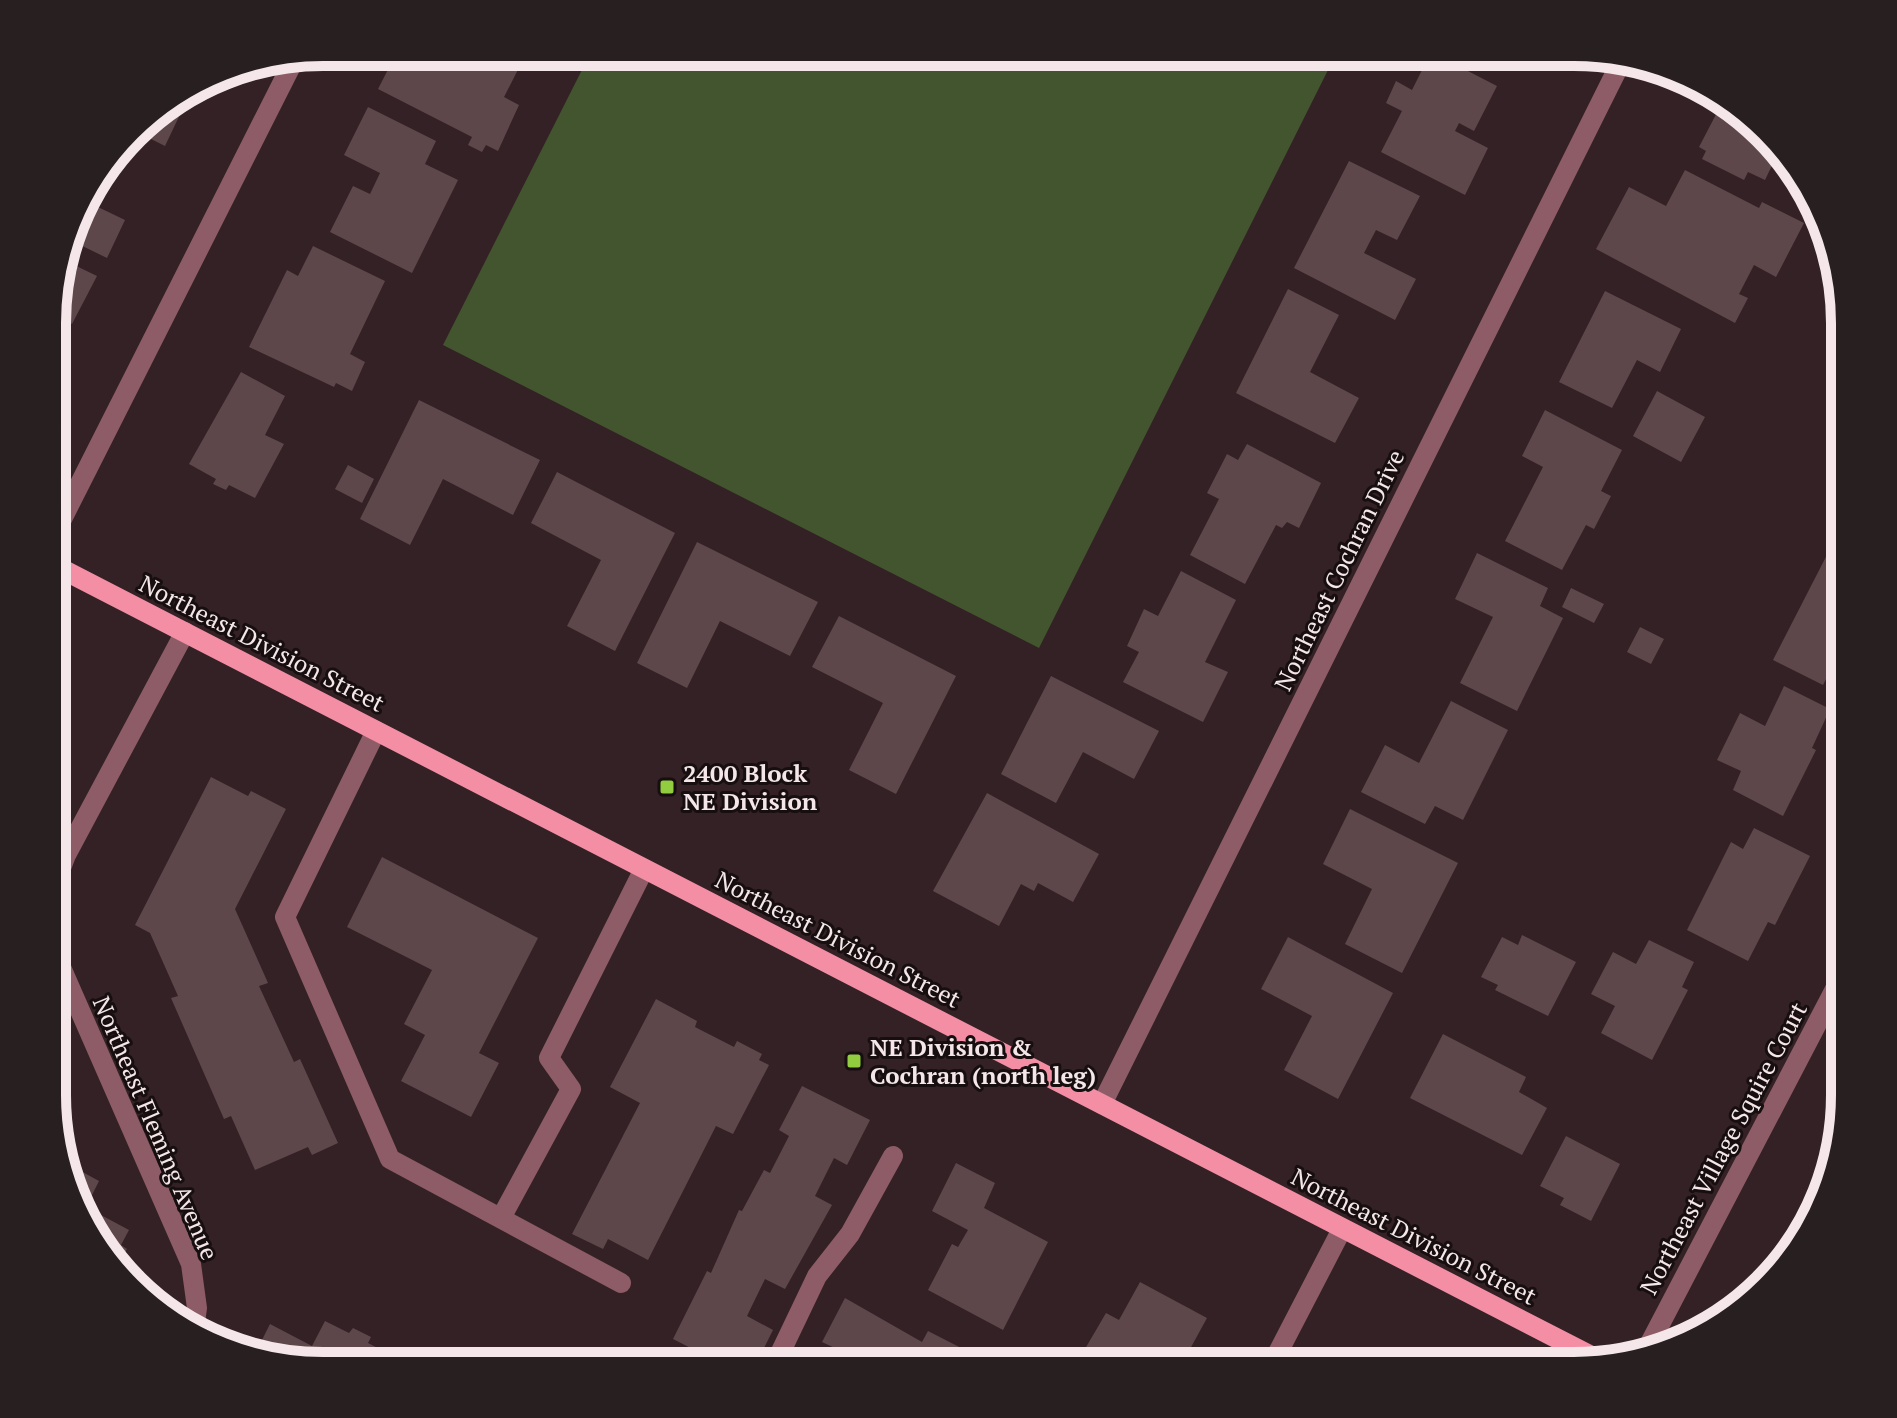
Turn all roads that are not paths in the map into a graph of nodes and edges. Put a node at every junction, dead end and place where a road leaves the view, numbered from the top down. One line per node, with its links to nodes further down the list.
1 (290, 68): 3 (street)
2 (1617, 70): 11 (street, Northeast Cochran Drive)
3 (66, 511)
4 (66, 571): 5 (main road, Northeast Division Street)
5 (185, 632): 6 (main road, Northeast Division Street); 7 (street)
6 (376, 731): 8 (main road, Northeast Division Street); 13 (street)
7 (67, 854)
8 (644, 869): 11 (main road, Northeast Division Street); 13 (street)
9 (67, 981): 16 (street, Northeast Fleming Avenue)
10 (1830, 999): 17 (street, Northeast Village Squire Court)
11 (1102, 1104): 14 (main road, Northeast Division Street)
12 (893, 1156): 18 (street)
13 (501, 1218): 15 (street)
14 (1342, 1229): 19 (main road, Northeast Division Street); 20 (street)
15 (621, 1283)
16 (196, 1318)
17 (1652, 1339)
18 (781, 1351)
19 (1582, 1351)
20 (1278, 1352)

